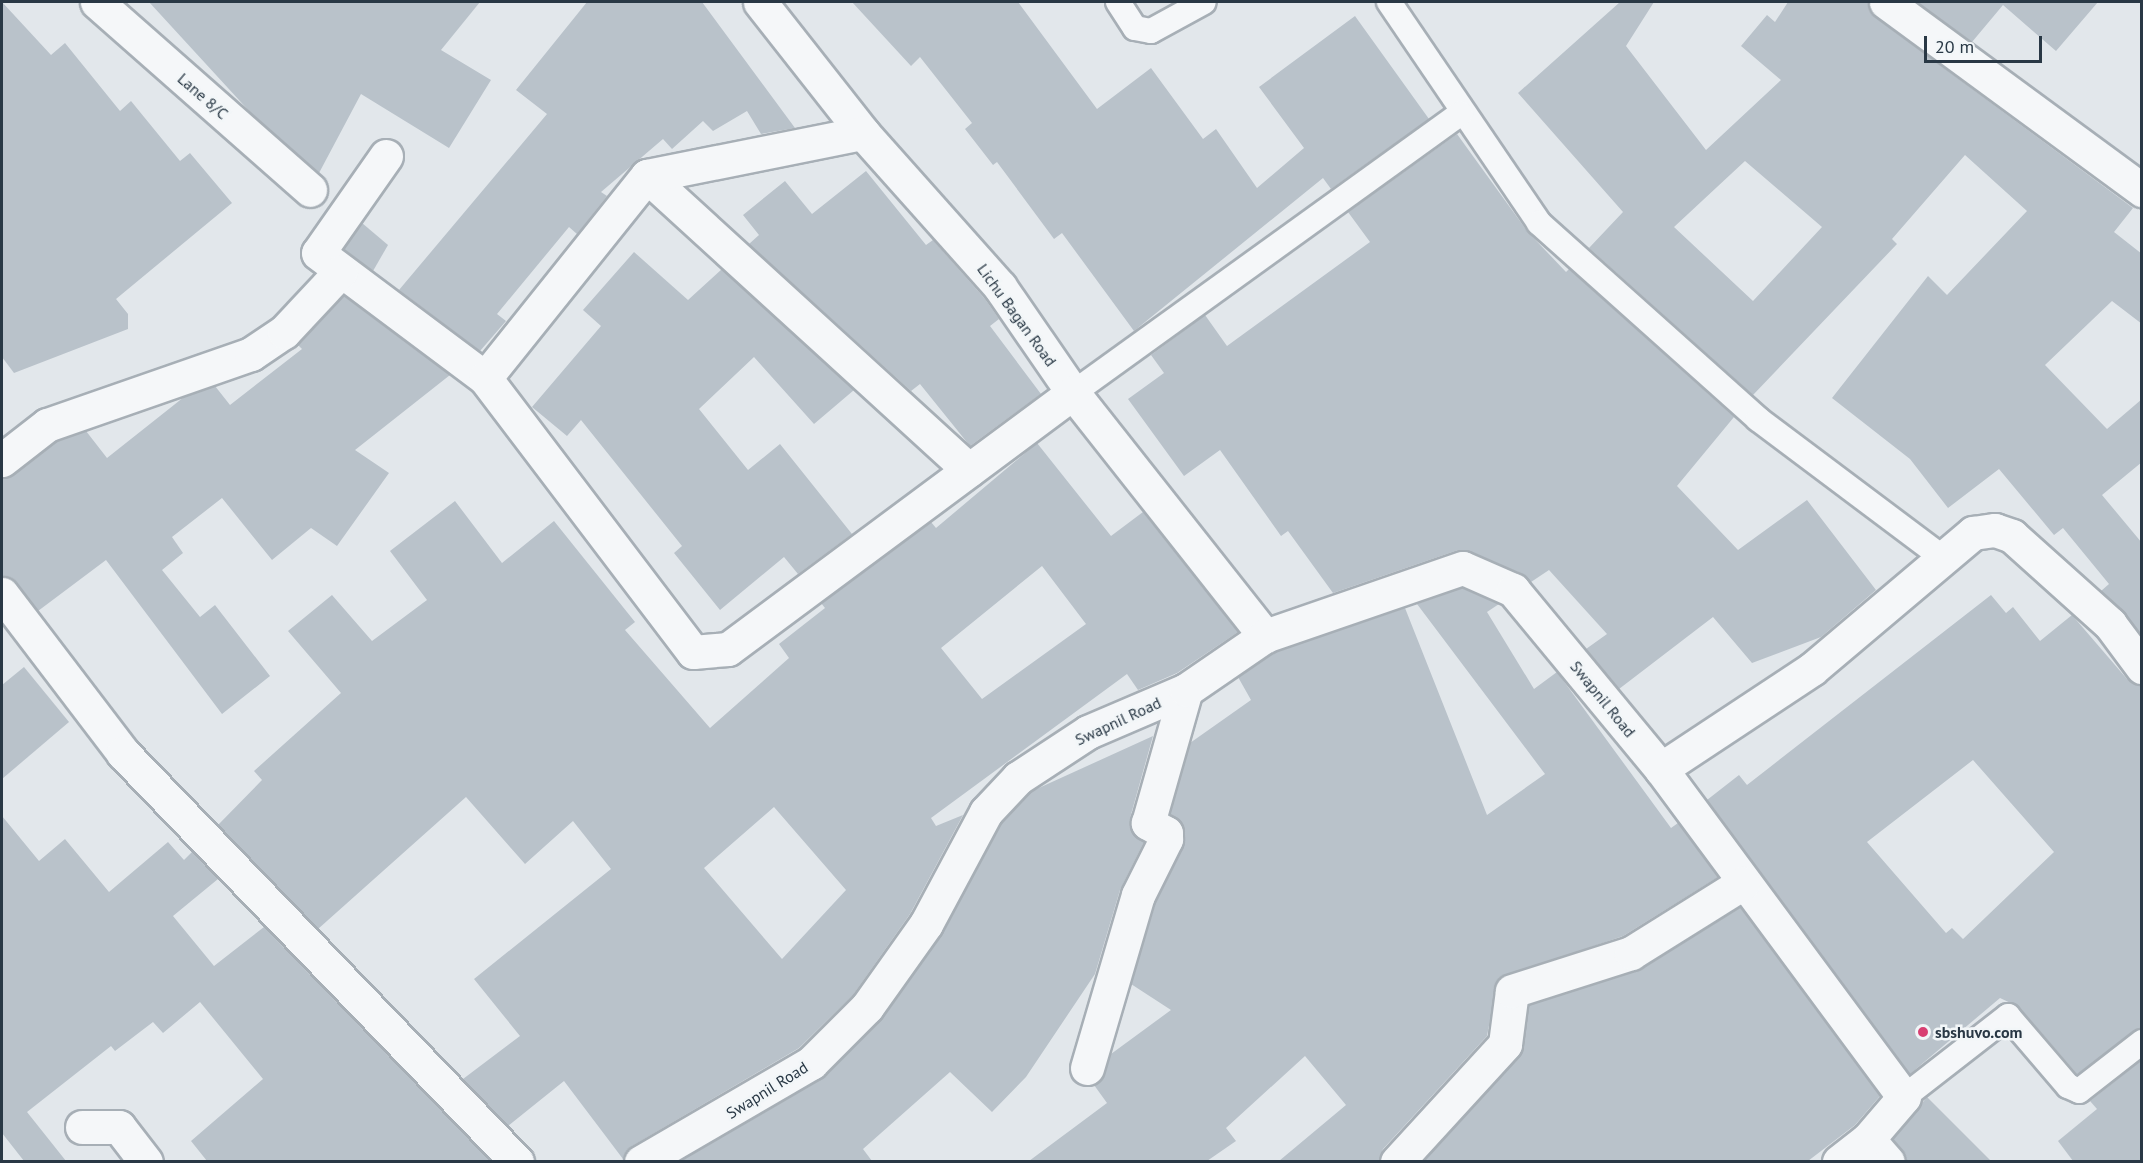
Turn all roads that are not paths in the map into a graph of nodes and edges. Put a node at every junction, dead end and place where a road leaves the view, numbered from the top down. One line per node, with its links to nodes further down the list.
1 (97, 2): 11 (street, Lane 8/C)
2 (760, 2): 8 (street, Lichu Bagan Road)
3 (1118, 2): 4 (lane)
4 (1204, 2)
5 (1389, 2): 7 (lane)
6 (1886, 2): 12 (street)
7 (1461, 113): 15 (lane); 18 (lane)
8 (863, 133): 10 (street); 15 (street, Lichu Bagan Road)
9 (386, 156): 13 (street)
10 (647, 176): 14 (street); 17 (street)
11 (310, 190)
12 (2142, 190)
13 (341, 270): 14 (street); 16 (street)
14 (485, 378): 17 (street)
15 (1073, 393): 17 (street); 20 (street, Lichu Bagan Road)
16 (2, 460)
17 (969, 470)
18 (1943, 558): 21 (street); 23 (street)
19 (2, 594): 31 (street)
20 (1264, 636): 22 (street, Swapnil Road); 23 (street, Swapnil Road)
21 (2142, 667)
22 (1186, 690): 26 (street); 32 (street, Swapnil Road)
23 (1660, 769): 24 (street, Swapnil Road)
24 (1743, 883): 27 (street, Swapnil Road); 33 (street)
25 (2142, 1042): 27 (lane)
26 (1087, 1068)
27 (1904, 1097): 29 (street)
28 (82, 1127): 30 (street)
29 (1878, 1150): 34 (street)
30 (146, 1161)
31 (517, 1161)
32 (640, 1161)
33 (1397, 1161)
34 (1839, 1161)

